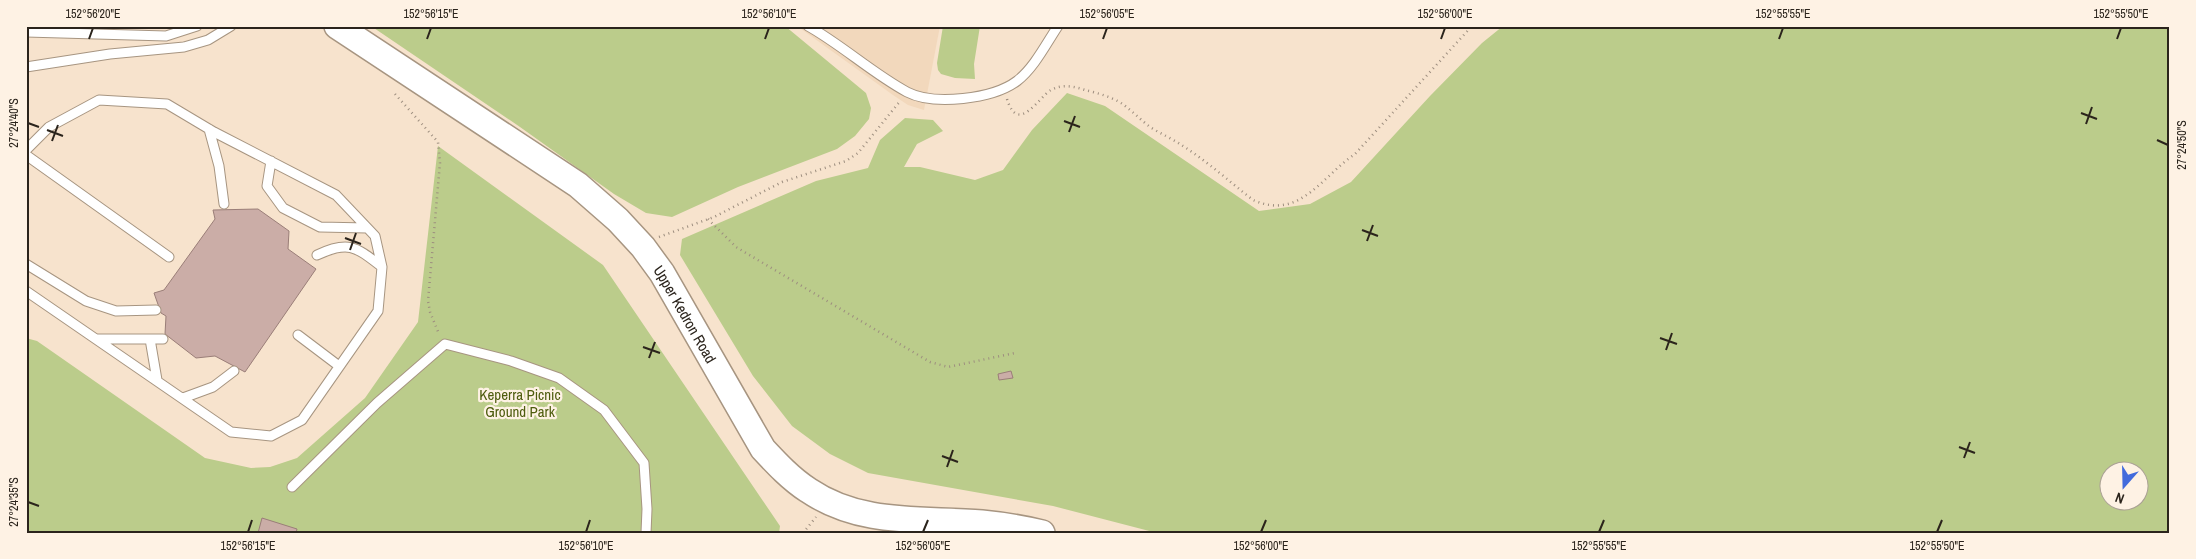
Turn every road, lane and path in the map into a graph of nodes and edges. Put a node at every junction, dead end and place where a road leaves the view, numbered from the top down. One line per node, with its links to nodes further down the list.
1 (198, 26): 7 (lane)
2 (231, 26): 8 (lane)
3 (337, 26): 19 (main road, Upper Kedron Road)
4 (808, 26): 10 (lane)
5 (1058, 26): 9 (lane)
6 (1472, 26): 9 (path)
7 (26, 32)
8 (26, 67)
9 (1004, 89): 10 (lane)
10 (907, 92): 17 (path)
11 (394, 94): 30 (path)
12 (209, 129): 13 (lane); 15 (lane); 16 (lane)
13 (26, 150)
14 (26, 155): 21 (lane)
15 (270, 161): 18 (lane); 18 (lane)
16 (224, 204)
17 (708, 219): 19 (path); 31 (path)
18 (367, 228): 23 (lane)
19 (643, 247): 40 (main road, Upper Kedron Road)
20 (316, 255): 23 (lane)
21 (169, 257)
22 (26, 264): 25 (lane)
23 (382, 267): 32 (lane)
24 (26, 291): 27 (lane)
25 (156, 310)
26 (298, 336): 32 (lane)
27 (98, 339): 28 (lane); 34 (lane)
28 (150, 339): 29 (lane); 34 (lane)
29 (163, 339)
30 (445, 344): 36 (lane); 38 (lane)
31 (1015, 353)
32 (339, 366): 35 (lane)
33 (234, 371): 35 (lane)
34 (157, 380): 35 (lane)
35 (183, 398)
36 (292, 486)
37 (818, 515): 39 (path)
38 (646, 533)
39 (803, 533)
40 (1042, 533)

